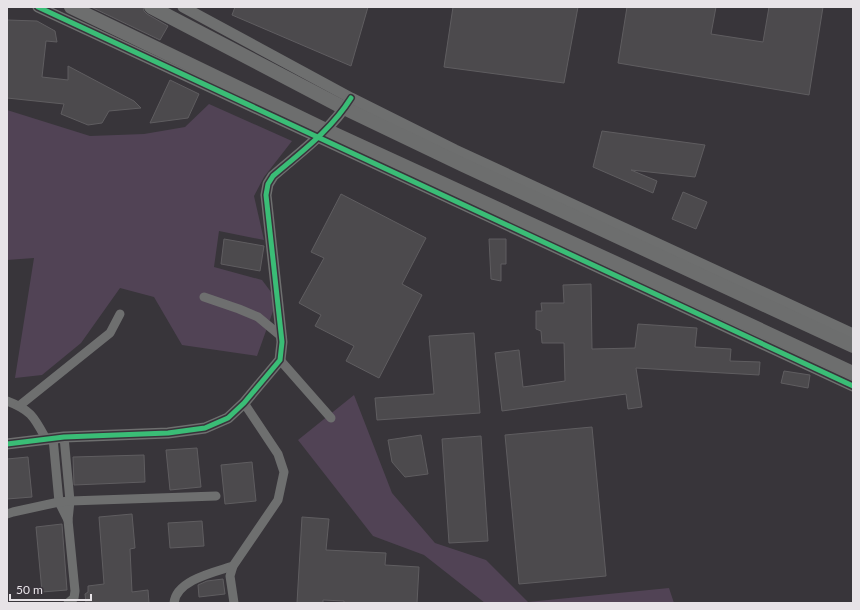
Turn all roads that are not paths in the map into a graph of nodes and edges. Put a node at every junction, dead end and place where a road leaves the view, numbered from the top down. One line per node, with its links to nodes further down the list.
1 (38, 7): 6 (street)
2 (71, 7): 6 (highway)
3 (151, 7): 5 (highway)
4 (183, 7): 5 (street)
5 (347, 103): 6 (street); 9 (street); 11 (highway)
6 (321, 134): 10 (street); 13 (highway); 14 (street)
7 (204, 297): 10 (street)
8 (120, 314): 17 (street)
9 (853, 334)
10 (282, 336): 12 (street)
11 (853, 346)
12 (280, 360): 16 (street); 18 (street)
13 (853, 373)
14 (853, 386)
15 (7, 401): 17 (street)
16 (244, 403): 19 (street); 26 (street)
17 (19, 406): 19 (street)
18 (331, 418)
19 (55, 438): 20 (street); 22 (street); 23 (street)
20 (7, 444)
21 (216, 496): 23 (street)
22 (59, 502): 23 (street); 24 (street); 25 (street)
23 (70, 502): 25 (street)
24 (7, 514)
25 (68, 520): 28 (street)
26 (233, 566): 27 (street); 29 (street)
27 (173, 602)
28 (68, 603)
29 (234, 603)

